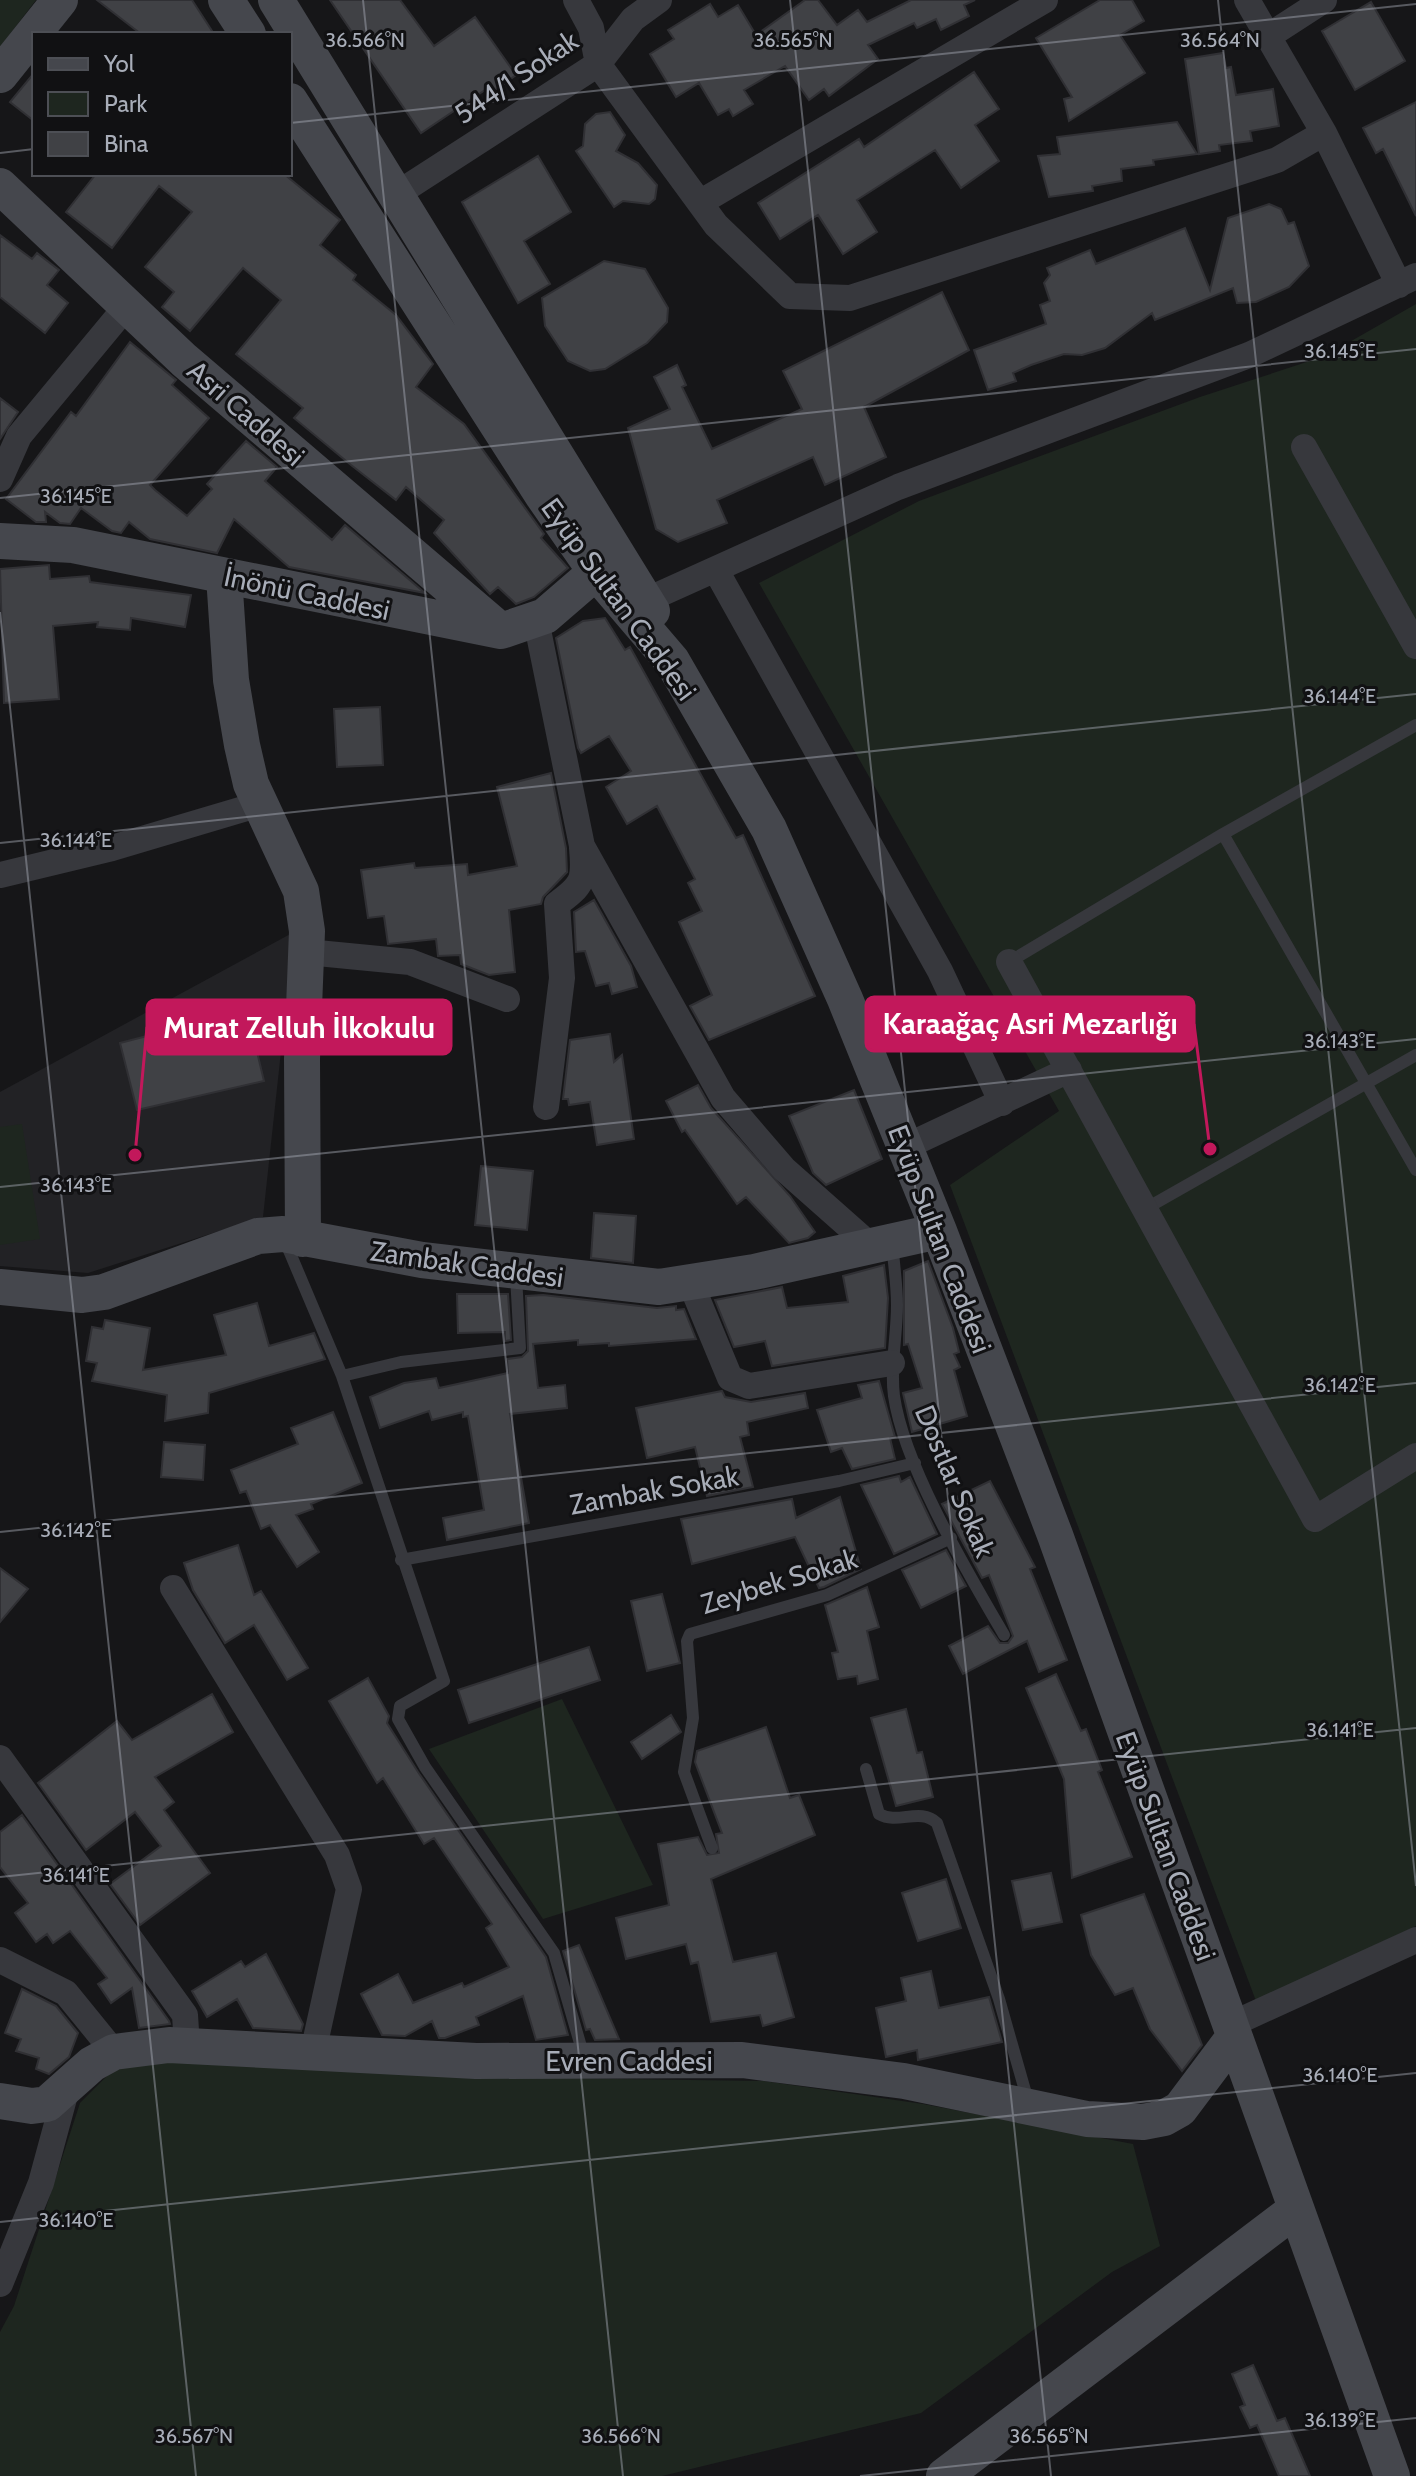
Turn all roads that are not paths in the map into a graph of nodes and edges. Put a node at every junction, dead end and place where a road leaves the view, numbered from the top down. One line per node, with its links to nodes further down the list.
1 (60, 0): 9 (street)
2 (226, 0): 10 (street)
3 (276, 0): 18 (street)
4 (576, 0): 13 (street)
5 (659, 0): 13 (street, 544/1 Sokak)
6 (1045, 0): 19 (street)
7 (1247, 0): 12 (street)
8 (1324, 0): 12 (street)
9 (34, 32)
10 (247, 32)
11 (32, 35): 14 (street)
12 (1270, 35): 16 (street)
13 (598, 64): 18 (street, 544/1 Sokak); 19 (street)
14 (0, 75)
15 (292, 104): 25 (street, Eyüp Sultan Caddesi)
16 (1324, 133): 19 (street); 20 (street)
17 (0, 186): 21 (street, Asri Caddesi)
18 (397, 194): 28 (street)
19 (701, 202)
20 (1408, 280): 26 (street)
21 (126, 307): 23 (street); 30 (street, Asri Caddesi)
22 (1304, 447): 31 (street)
23 (0, 479)
24 (0, 541): 27 (street, İnönü Caddesi)
25 (596, 572): 29 (street, İnönü Caddesi); 32 (street, Eyüp Sultan Caddesi)
26 (717, 572): 28 (street); 44 (street)
27 (224, 576): 30 (street, İnönü Caddesi); 34 (street)
28 (647, 600): 32 (street)
29 (536, 620): 30 (street, İnönü Caddesi); 36 (street)
30 (501, 631)
31 (1416, 646)
32 (672, 661): 46 (street, Eyüp Sultan Caddesi)
33 (1416, 725): 35 (lane)
34 (260, 804): 37 (street); 38 (street)
35 (1223, 834): 39 (lane); 43 (lane)
36 (582, 846): 45 (street); 51 (street)
37 (0, 875)
38 (307, 952): 40 (street); 50 (street)
39 (1009, 962): 42 (street)
40 (507, 999)
41 (1416, 1055): 43 (lane)
42 (1069, 1070): 44 (street); 48 (street)
43 (1366, 1083): 47 (lane); 48 (lane)
44 (1002, 1103): 46 (street)
45 (546, 1107)
46 (905, 1147): 49 (street, Eyüp Sultan Caddesi)
47 (1416, 1170)
48 (1145, 1209): 57 (street)
49 (939, 1231): 51 (street, Zambak Caddesi); 68 (street, Eyüp Sultan Caddesi)
50 (293, 1236): 52 (street, Zambak Caddesi); 54 (street, Zambak Caddesi); 56 (lane)
51 (881, 1244): 53 (street, Zambak Caddesi); 55 (lane, Dostlar Sokak)
52 (515, 1272): 53 (street, Zambak Caddesi); 56 (lane)
53 (691, 1284): 55 (street)
54 (0, 1287)
55 (892, 1363): 58 (lane, Dostlar Sokak)
56 (342, 1376): 60 (lane)
57 (1416, 1456)
58 (915, 1463): 59 (lane, Dostlar Sokak); 60 (lane, Zambak Sokak)
59 (951, 1538): 62 (lane, Dostlar Sokak); 65 (lane, Zeybek Sokak)
60 (401, 1560): 72 (lane)
61 (173, 1588): 71 (street)
62 (1004, 1635)
63 (0, 1758): 69 (street)
64 (866, 1769): 75 (lane)
65 (712, 1848)
66 (1416, 1940): 68 (street)
67 (0, 1960): 70 (street)
68 (1232, 2031): 75 (street, Evren Caddesi); 76 (street, Eyüp Sultan Caddesi)
69 (187, 2046): 70 (street, Evren Caddesi); 71 (street, Evren Caddesi)
70 (114, 2052): 73 (street, Evren Caddesi)
71 (313, 2052): 72 (street, Evren Caddesi)
72 (585, 2061): 75 (street, Evren Caddesi)
73 (66, 2091): 74 (street, Evren Caddesi); 77 (street)
74 (0, 2101)
75 (1030, 2107)
76 (1295, 2210): 78 (street); 79 (street, Eyüp Sultan Caddesi)
77 (0, 2284)
78 (944, 2476)
79 (1392, 2476)

